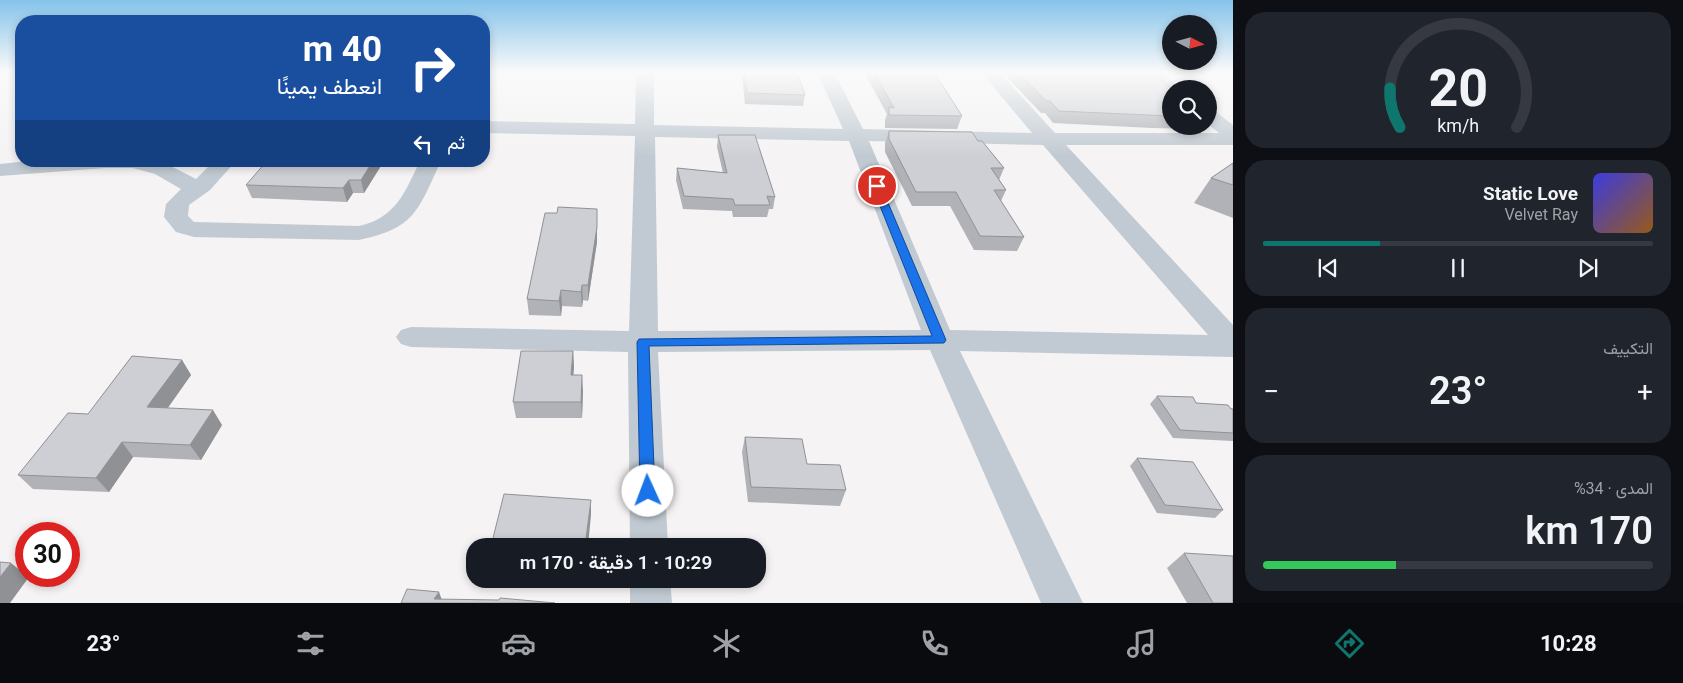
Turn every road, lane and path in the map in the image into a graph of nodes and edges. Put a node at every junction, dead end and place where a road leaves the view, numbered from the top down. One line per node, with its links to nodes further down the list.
1 (645, 100): 6 (street)
2 (839, 100): 7 (street)
3 (1015, 100): 9 (street)
4 (1217, 122): 8 (street)
5 (490, 127): 6 (street)
6 (644, 131): 7 (street); 19 (street)
7 (856, 134): 9 (street); 18 (street)
8 (1233, 134)
9 (1050, 139): 10 (street); 20 (street)
10 (1233, 139)
11 (36, 167): 15 (street)
12 (156, 167): 16 (street)
13 (219, 167): 16 (street)
14 (427, 167): 16 (street)
15 (8, 169)
16 (195, 189)
17 (411, 336): 19 (street)
18 (940, 340): 19 (street); 20 (street); 24 (street)
19 (643, 342): 21 (street)
20 (1233, 345)
21 (649, 538)
22 (650, 588): 23 (street)
23 (651, 603)
24 (1062, 603)

